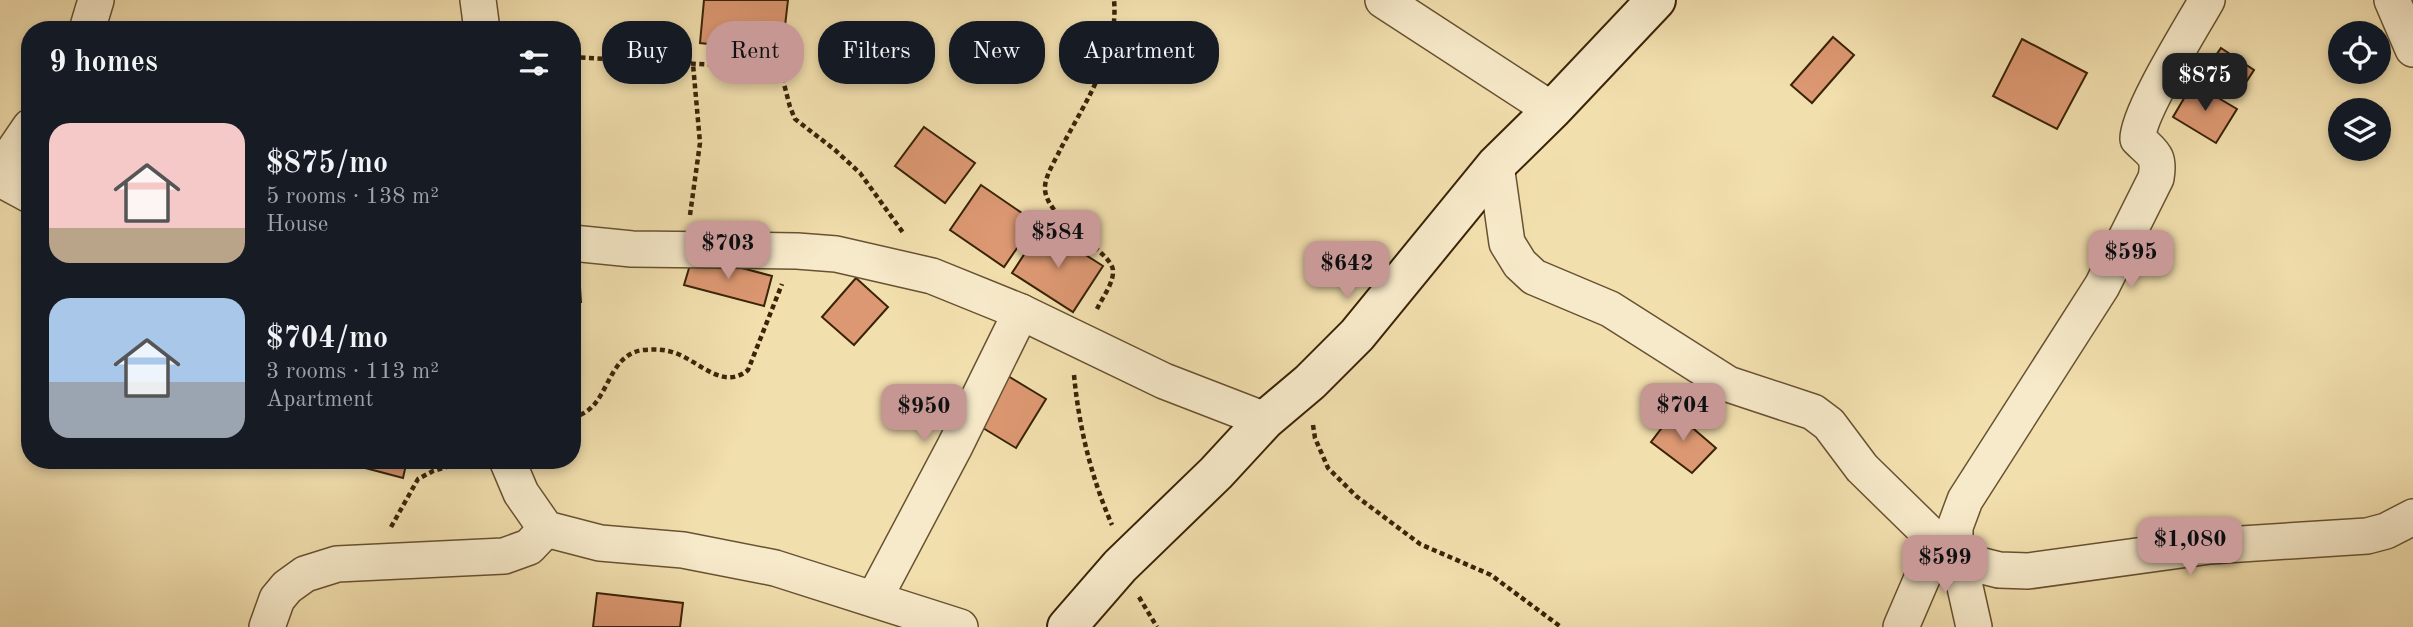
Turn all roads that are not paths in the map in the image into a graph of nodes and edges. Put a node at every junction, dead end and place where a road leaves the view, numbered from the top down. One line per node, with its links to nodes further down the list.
1 (96, 0): 8 (street)
2 (478, 0): 9 (street)
3 (1383, 0): 11 (street)
4 (1656, 0): 11 (street)
5 (2207, 0): 23 (street)
6 (2393, 0): 7 (street); 10 (street)
7 (2413, 5)
8 (90, 21)
9 (481, 21)
10 (2413, 49)
11 (1552, 110): 13 (street)
12 (21, 140): 14 (street)
13 (1496, 165): 19 (street); 23 (street)
14 (0, 171)
15 (0, 179): 16 (street)
16 (21, 190)
17 (581, 244): 18 (street)
18 (1021, 312): 19 (street); 24 (street)
19 (1265, 420): 27 (street)
20 (511, 469): 22 (street)
21 (2413, 517): 23 (street)
22 (545, 529): 24 (street); 25 (street)
23 (1947, 550): 28 (street); 29 (street)
24 (874, 599): 26 (street)
25 (267, 627)
26 (960, 627)
27 (1067, 627)
28 (1901, 627)
29 (1974, 627)

